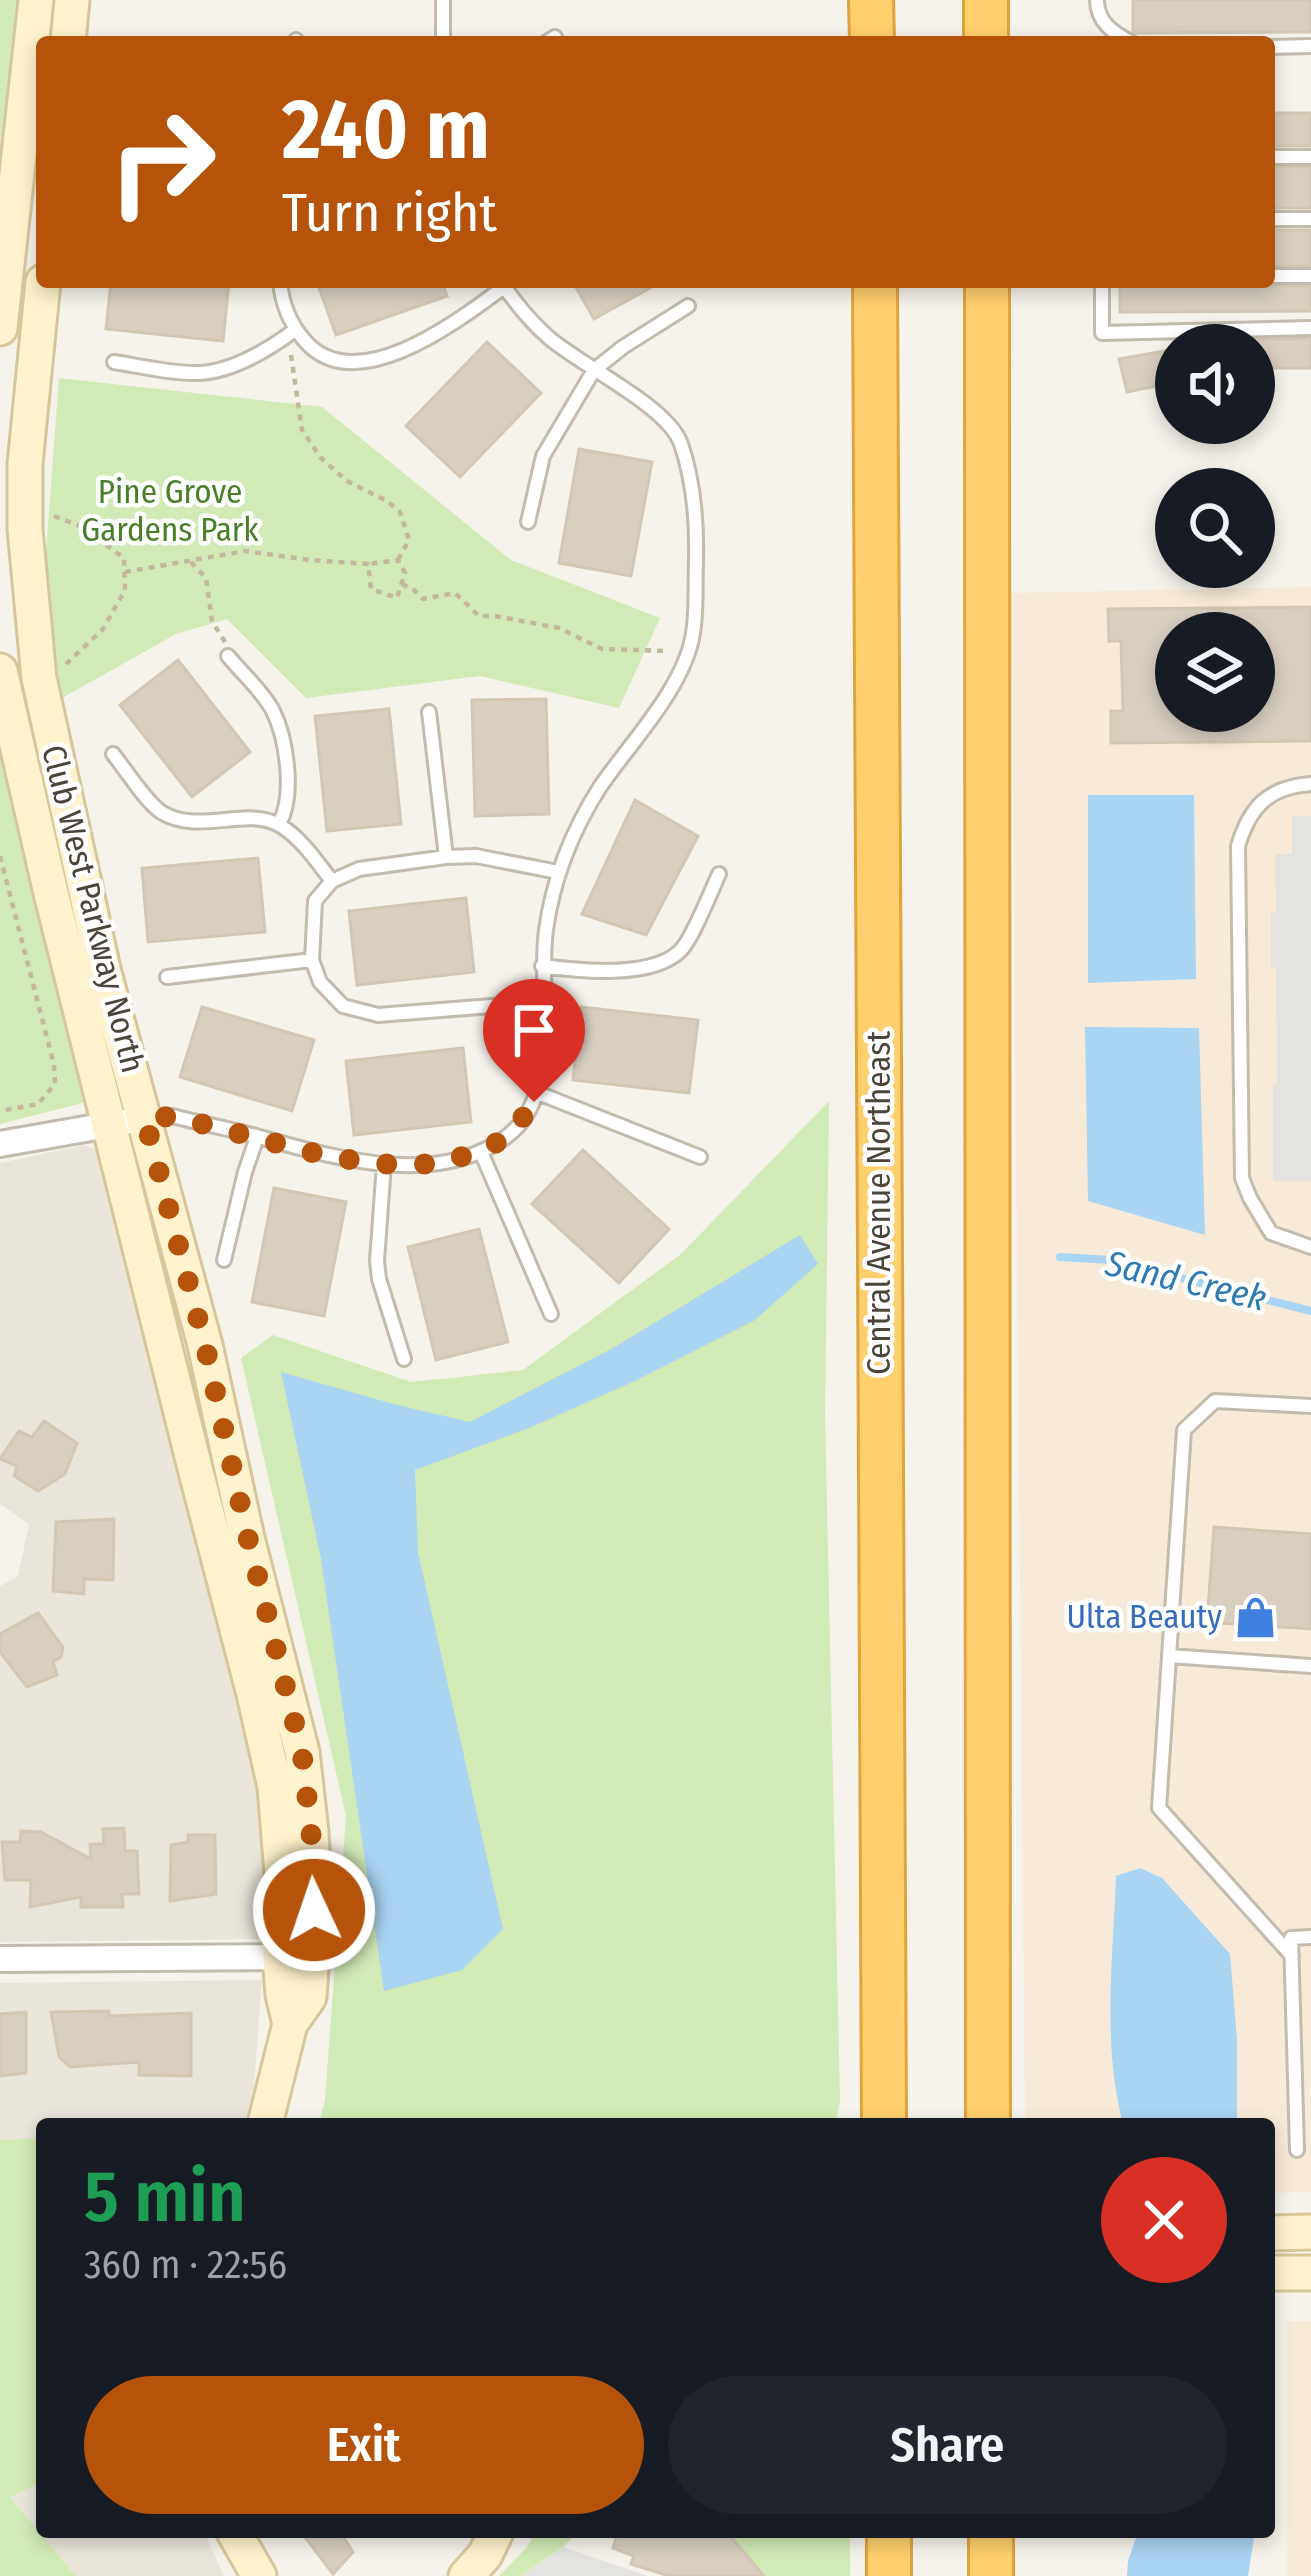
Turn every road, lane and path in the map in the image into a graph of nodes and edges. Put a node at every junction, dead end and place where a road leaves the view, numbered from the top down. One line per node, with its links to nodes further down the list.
1 (36, 0): 28 (street)
2 (72, 0): 7 (street)
3 (443, 0): 8 (lane)
4 (872, 0): 9 (highway)
5 (986, 0): 10 (highway)
6 (1097, 0): 11 (lane)
7 (69, 36)
8 (443, 36)
9 (872, 36)
10 (986, 36)
11 (1119, 36)
12 (1275, 46): 13 (lane)
13 (1311, 46)
14 (1275, 157): 15 (lane)
15 (1311, 157)
16 (1275, 219): 17 (lane)
17 (1311, 219)
18 (1275, 276): 19 (lane)
19 (1311, 276)
20 (42, 288): 59 (street, Club West Parkway North)
21 (281, 288): 30 (lane)
22 (499, 288): 30 (lane)
23 (506, 288): 32 (lane)
24 (874, 288): 78 (highway, Central Avenue Northeast)
25 (986, 288): 79 (highway)
26 (1102, 288): 29 (lane)
27 (688, 306): 32 (lane)
28 (0, 328)
29 (1311, 328)
30 (296, 330): 31 (lane); 35 (path)
31 (114, 362)
32 (594, 370): 34 (lane); 40 (lane)
33 (47, 514): 38 (path)
34 (528, 522)
35 (398, 560): 37 (path); 39 (path)
36 (191, 562): 37 (path); 38 (path); 41 (path)
37 (368, 564): 39 (path)
38 (125, 572): 43 (path)
39 (401, 584): 40 (path)
40 (687, 653): 50 (lane)
41 (228, 656): 47 (lane)
42 (0, 670): 60 (street)
43 (58, 673)
44 (429, 712): 49 (lane)
45 (113, 754): 47 (lane)
46 (1311, 784): 66 (lane)
47 (279, 824): 52 (lane)
48 (0, 856): 58 (path)
49 (446, 857): 50 (lane); 52 (lane)
50 (559, 872): 54 (lane)
51 (719, 874): 54 (lane)
52 (332, 881): 53 (lane)
53 (312, 960): 55 (lane); 56 (lane)
54 (542, 966): 56 (lane)
55 (167, 977)
56 (543, 1002): 57 (lane)
57 (538, 1093): 63 (lane); 64 (lane)
58 (0, 1111)
59 (145, 1119): 60 (street); 61 (lane); 74 (street, Club West Parkway North)
60 (109, 1126): 62 (street); 74 (street)
61 (257, 1137): 65 (lane); 67 (lane)
62 (0, 1144)
63 (481, 1152): 65 (lane); 68 (lane)
64 (700, 1156)
65 (384, 1164): 69 (lane)
66 (1311, 1247)
67 (224, 1260)
68 (550, 1314)
69 (404, 1359)
70 (1311, 1406): 71 (lane)
71 (1169, 1656): 72 (lane); 75 (lane)
72 (1311, 1666)
73 (1311, 1937): 75 (lane)
74 (296, 1953): 76 (street); 77 (street)
75 (1292, 1956): 80 (lane)
76 (0, 1959)
77 (266, 2118)
78 (884, 2118)
79 (988, 2118)
80 (1297, 2150)
81 (1311, 2232): 82 (street)
82 (1275, 2233)
83 (1275, 2273): 84 (street)
84 (1311, 2273)
85 (237, 2538): 89 (street)
86 (493, 2538): 90 (street)
87 (889, 2538): 91 (highway)
88 (991, 2538): 92 (highway)
89 (259, 2576)
90 (466, 2576)
91 (889, 2576)
92 (991, 2576)

